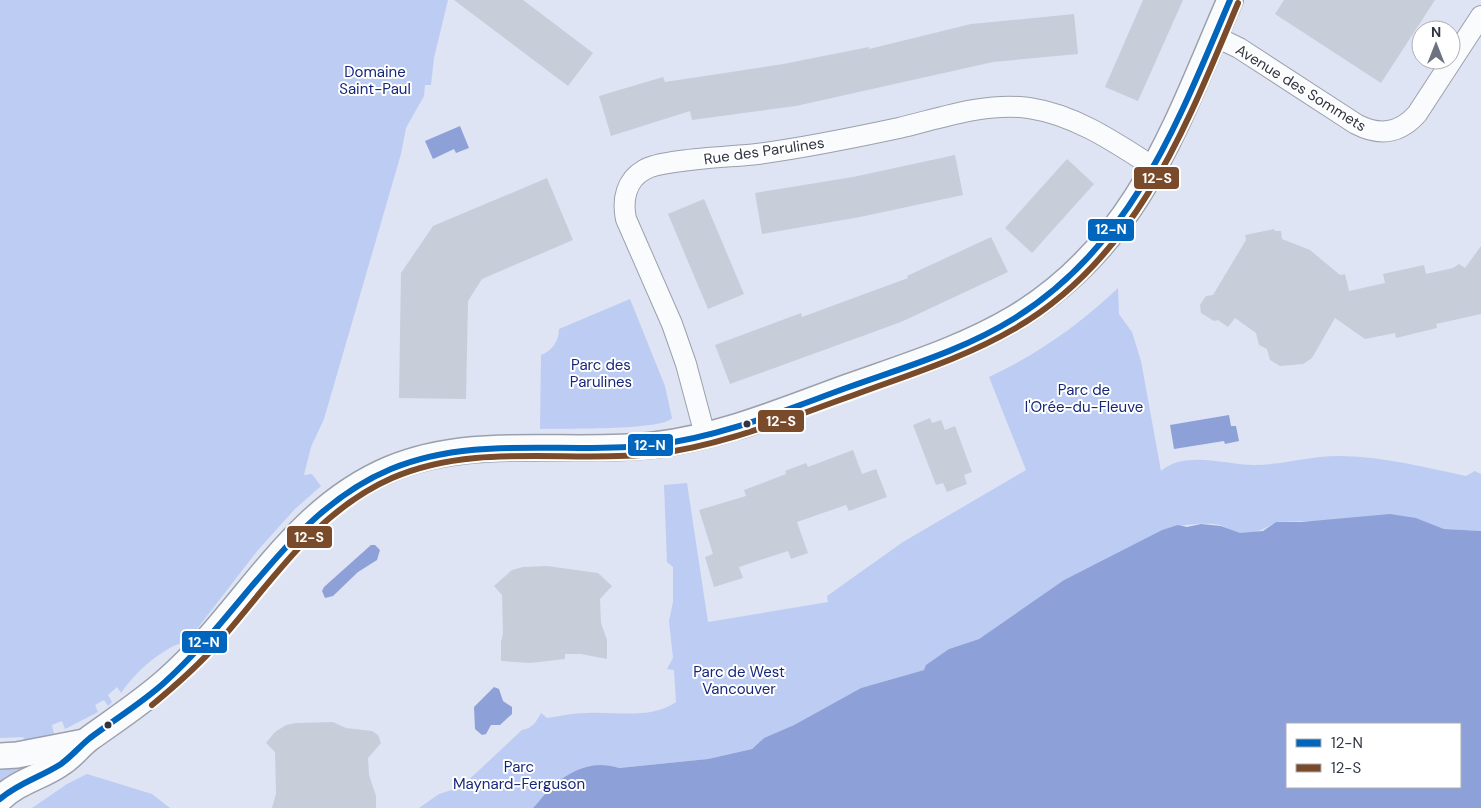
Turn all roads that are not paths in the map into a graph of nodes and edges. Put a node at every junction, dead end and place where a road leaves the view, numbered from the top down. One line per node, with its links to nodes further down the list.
1 (1230, 0): 3 (street)
2 (1481, 16): 3 (street, Avenue des Sommets)
3 (1214, 36): 4 (street)
4 (1155, 168): 5 (street); 5 (street, Rue des Parulines)
5 (705, 436): 6 (street)
6 (84, 742): 7 (street); 8 (street)
7 (0, 756)
8 (0, 799)

